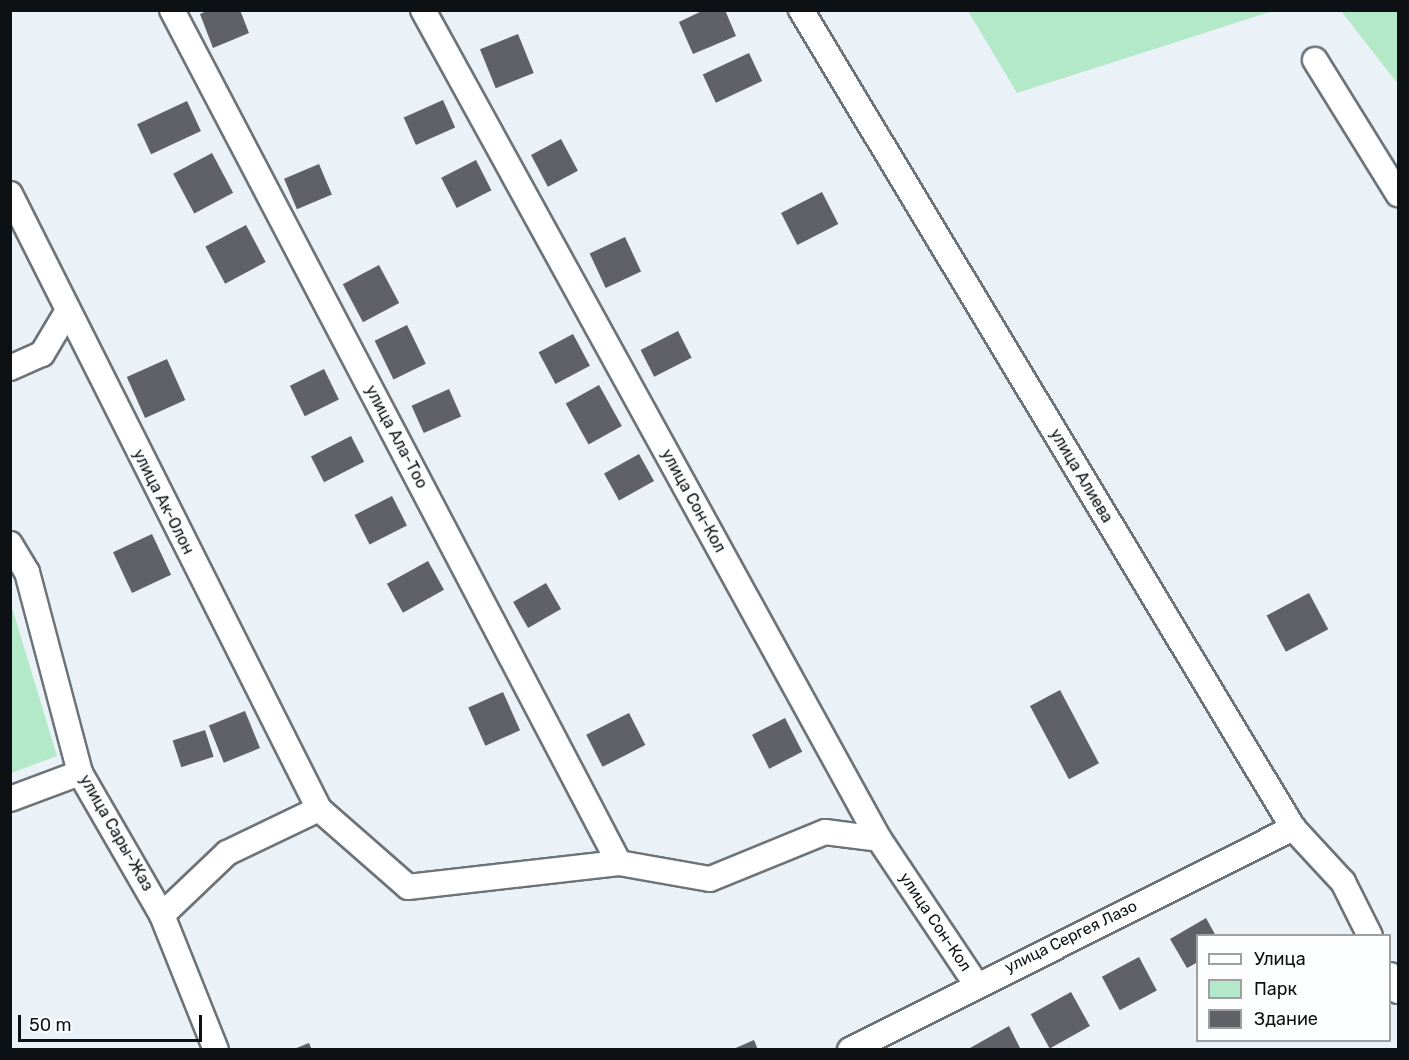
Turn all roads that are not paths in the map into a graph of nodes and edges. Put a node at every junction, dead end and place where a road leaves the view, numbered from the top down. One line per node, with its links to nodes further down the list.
1 (172, 10): 15 (street, улица Ала-Тоо)
2 (423, 10): 14 (street, улица Сон-Кол)
3 (801, 10): 13 (street, улица Алиева)
4 (1315, 60): 6 (street)
5 (10, 194): 7 (street, улица Ак-Олон)
6 (1398, 194)
7 (67, 312): 8 (street); 12 (street, улица Ак-Олон)
8 (10, 368)
9 (10, 544): 10 (street, улица Сары-Жаз)
10 (80, 773): 11 (street); 16 (street, улица Сары-Жаз)
11 (10, 799)
12 (319, 809): 15 (street); 16 (street)
13 (1293, 828): 17 (street, улица Алиева); 18 (street, улица Сергея Лазо)
14 (879, 839): 15 (street); 18 (street, улица Сон-Кол)
15 (619, 863)
16 (162, 915): 19 (street, улица Сары-Жаз)
17 (1369, 934)
18 (976, 984): 20 (street, улица Сергея Лазо)
19 (216, 1050)
20 (850, 1050)

